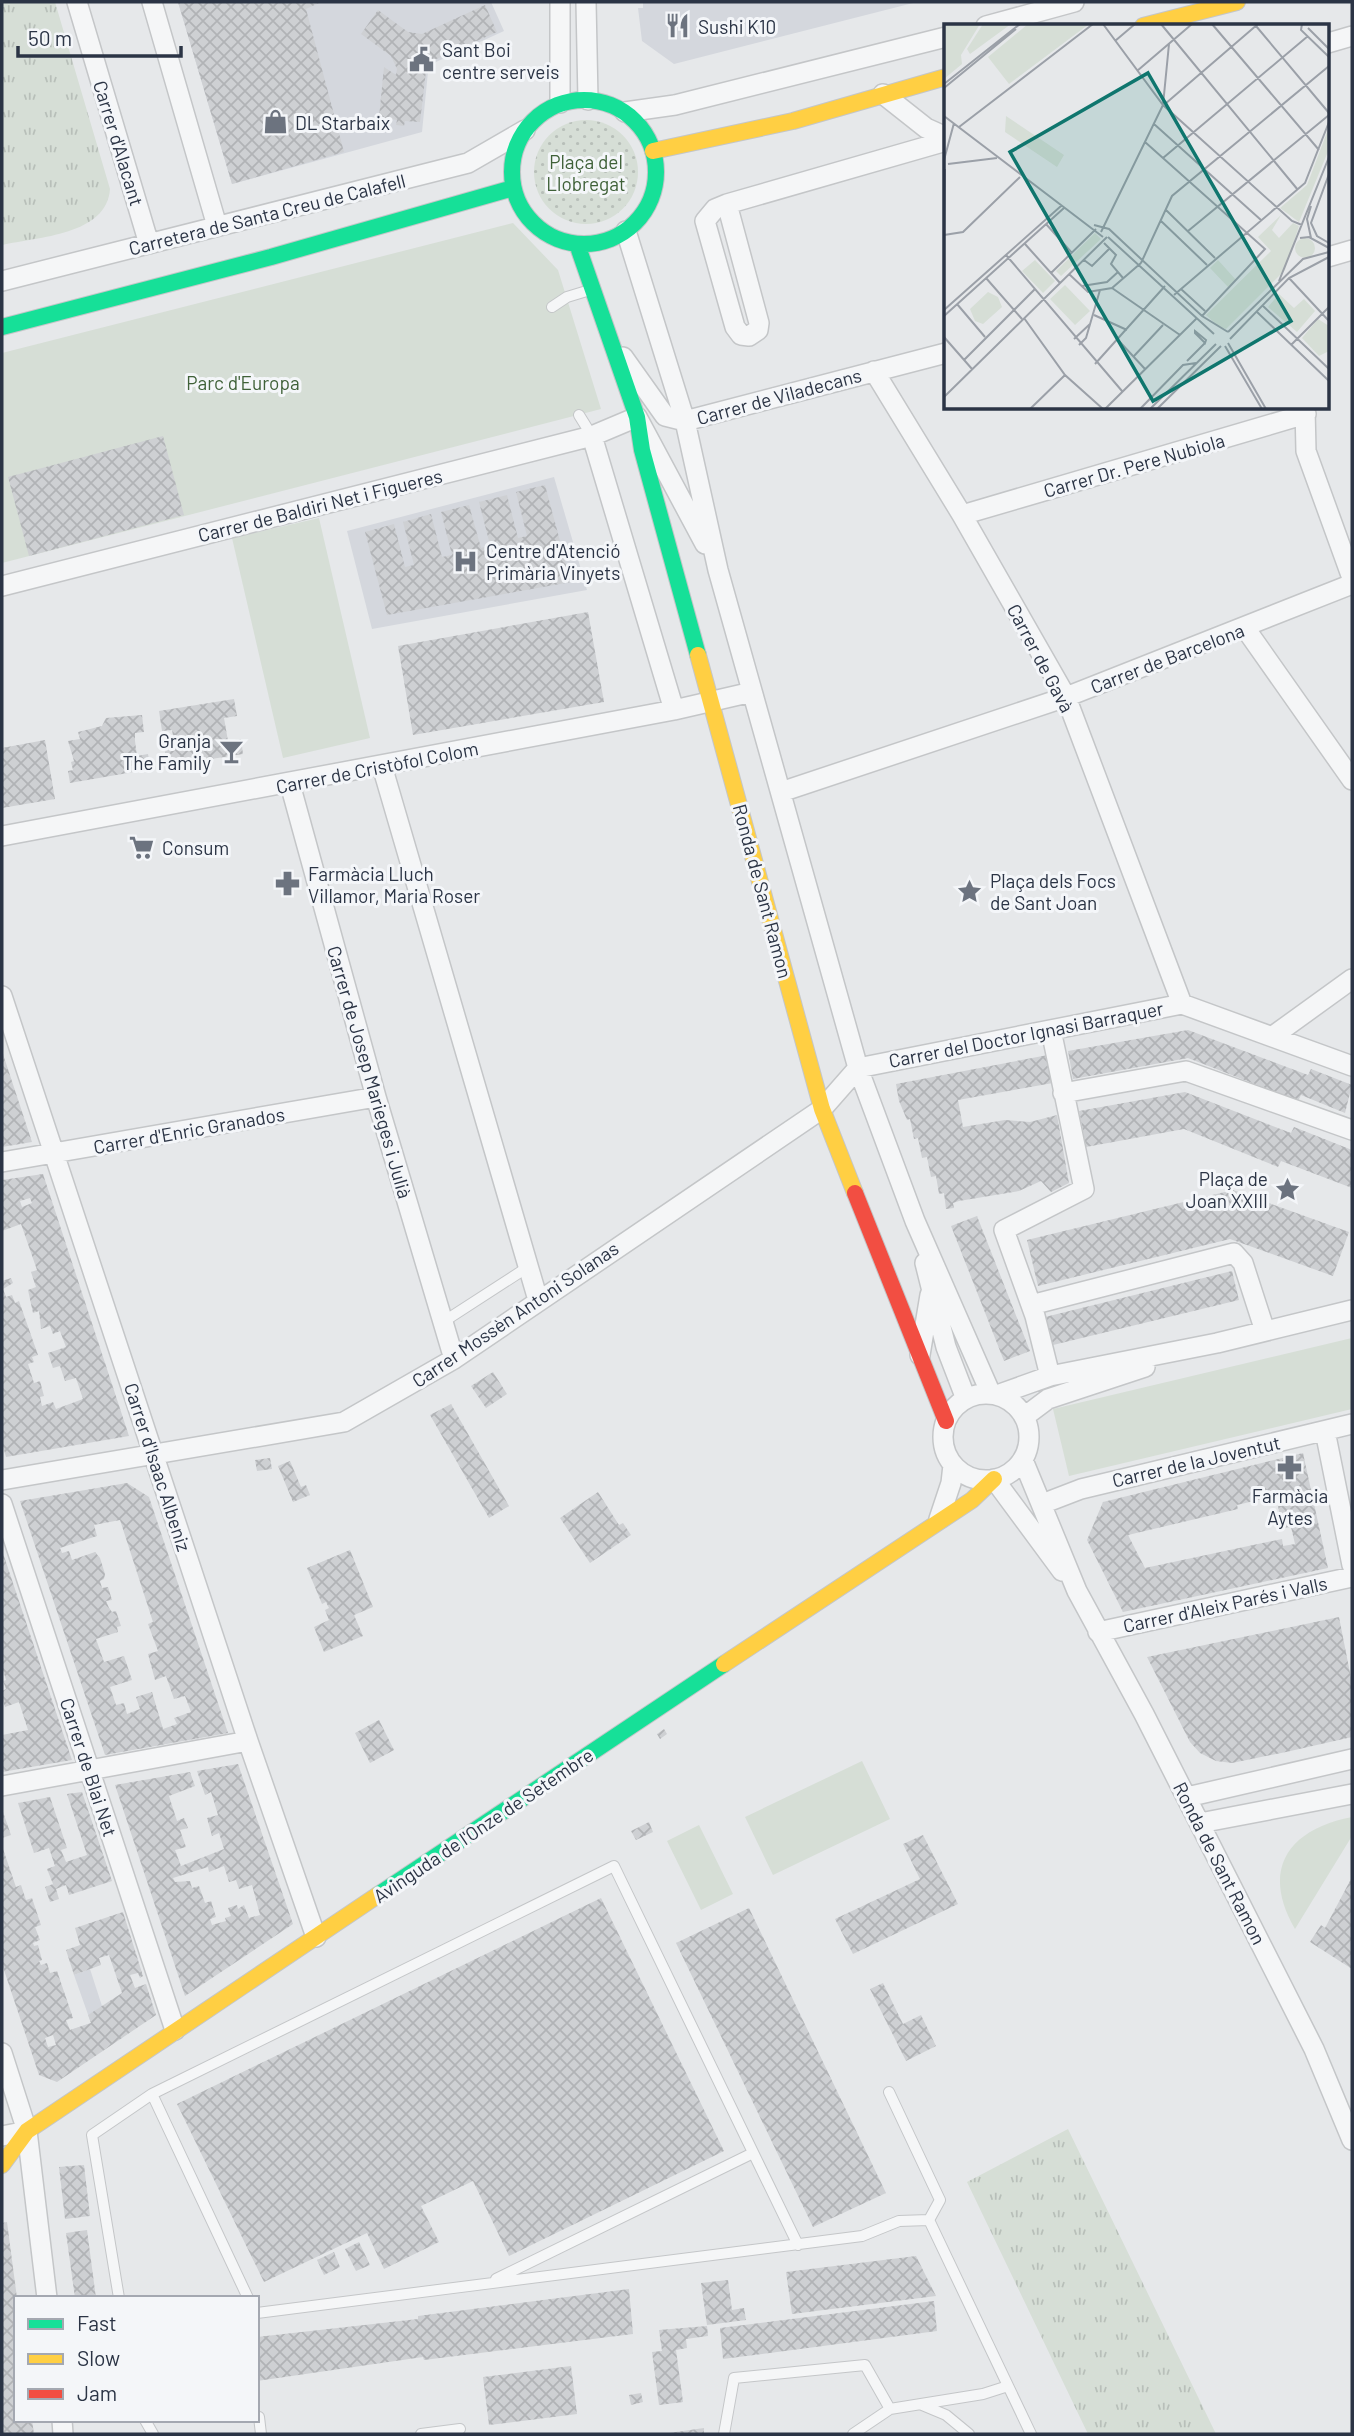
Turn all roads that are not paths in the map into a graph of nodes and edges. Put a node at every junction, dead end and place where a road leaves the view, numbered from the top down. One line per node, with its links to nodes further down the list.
1 (76, 2): 25 (street, Carrer d'Alacant)
2 (152, 2): 23 (street)
3 (560, 2): 15 (street)
4 (586, 2): 14 (street)
5 (1074, 2): 7 (street)
6 (1237, 2): 8 (street)
7 (993, 24)
8 (1151, 24)
9 (1352, 36): 11 (street)
10 (944, 37): 16 (street)
11 (1330, 42)
12 (944, 78): 13 (street)
13 (883, 94): 18 (street); 20 (street)
14 (588, 100): 15 (street); 16 (street)
15 (560, 103): 17 (street)
16 (625, 112): 20 (street)
17 (525, 130): 21 (street); 23 (street, Carretera de Santa Creu de Calafell)
18 (944, 138)
19 (944, 140): 22 (street)
20 (653, 150): 24 (street)
21 (513, 188): 26 (street); 32 (street, Carretera de Santa Creu de Calafell)
22 (727, 204): 22 (street)
23 (217, 226): 25 (street, Carretera de Santa Creu de Calafell)
24 (626, 231): 26 (street); 39 (street, Ronda de Sant Ramon)
25 (149, 244): 29 (street, Carretera de Santa Creu de Calafell)
26 (577, 244): 30 (street, Ronda de Sant Ramon)
27 (1352, 250): 28 (street)
28 (1330, 256)
29 (2, 281)
30 (593, 289): 31 (lane); 33 (street, Ronda de Sant Ramon)
31 (552, 307)
32 (2, 327)
33 (610, 338): 38 (street, Ronda de Sant Ramon); 39 (street, Carrer de Viladecans)
34 (944, 354): 35 (street, Carrer de Viladecans)
35 (874, 371): 39 (street, Carrer de Viladecans); 41 (street, Carrer de Gavà)
36 (1306, 411): 41 (street, Carrer Dr. Pere Nubiola); 43 (street)
37 (579, 415): 40 (lane)
38 (637, 417): 40 (street, Carrer de Baldiri Net i Figueres); 42 (street, Ronda de Sant Ramon); 49 (street, Ronda de Sant Ramon)
39 (685, 421): 42 (street, Ronda de Sant Ramon)
40 (592, 436): 45 (street, Carrer de Baldiri Net i Figueres); 50 (street)
41 (962, 515): 48 (street, Carrer de Gavà)
42 (718, 570): 47 (street, Ronda de Sant Ramon)
43 (1352, 578)
44 (1352, 584): 46 (street, Carrer de Barcelona)
45 (2, 586)
46 (1245, 628): 48 (street, Carrer de Barcelona); 52 (street)
47 (752, 692): 49 (street, Carrer de Cristòfol Colom); 54 (street, Ronda de Sant Ramon)
48 (1066, 697): 54 (street, Carrer de Barcelona); 58 (street, Carrer de Gavà)
49 (712, 701): 50 (street, Carrer de Cristòfol Colom); 65 (street, Ronda de Sant Ramon)
50 (674, 710): 51 (street, Carrer de Cristòfol Colom)
51 (382, 766): 53 (street, Carrer de Cristòfol Colom); 70 (street)
52 (1352, 780)
53 (290, 784): 55 (street, Carrer de Cristòfol Colom); 64 (street, Carrer de Josep Marieges i Julià)
54 (781, 792): 62 (street, Ronda de Sant Ramon)
55 (2, 836)
56 (1352, 979): 60 (street)
57 (2, 996): 67 (street, Carrer d'Isaac Albeniz)
58 (1182, 1003): 59 (street, Carrer del Doctor Ignasi Barraquer); 60 (street, Carrer del Doctor Ignasi Barraquer)
59 (1051, 1030): 62 (street, Carrer del Doctor Ignasi Barraquer); 63 (street)
60 (1273, 1036): 61 (street, Carrer del Doctor Ignasi Barraquer)
61 (1352, 1066)
62 (858, 1068): 65 (street, Carrer Mossèn Antoni Solanas); 69 (street, Ronda de Sant Ramon)
63 (1063, 1093): 66 (street); 73 (street)
64 (376, 1097): 67 (street, Carrer d'Enric Granados); 75 (street, Carrer de Josep Marieges i Julià)
65 (822, 1109): 72 (street, Carrer Mossèn Antoni Solanas); 78 (street, Ronda de Sant Ramon)
66 (1352, 1130)
67 (55, 1154): 68 (street, Carrer d'Enric Granados); 87 (street, Carrer d'Isaac Albeniz)
68 (2, 1162)
69 (915, 1221): 71 (street, Ronda de Sant Ramon); 81 (street, Ronda de Sant Ramon)
70 (528, 1267): 72 (street); 75 (lane)
71 (931, 1290): 78 (street, Ronda de Sant Ramon); 82 (street, Ronda de Sant Ramon)
72 (538, 1300): 79 (street, Carrer Mossèn Antoni Solanas)
73 (1031, 1305): 76 (street); 80 (street)
74 (1352, 1310): 76 (street)
75 (443, 1322): 79 (street, Carrer de Josep Marieges i Julià)
76 (1265, 1331): 77 (street)
77 (1217, 1343): 80 (street); 83 (street)
78 (920, 1355): 84 (street, Ronda de Sant Ramon)
79 (454, 1359): 87 (street, Carrer Mossèn Antoni Solanas)
80 (1050, 1376): 81 (street)
81 (994, 1395): 82 (street); 83 (street, Ronda de Sant Ramon)
82 (966, 1399): 84 (street)
83 (1024, 1417): 88 (street, Ronda de Sant Ramon)
84 (946, 1421): 89 (street, Ronda de Sant Ramon)
85 (1352, 1424): 86 (street, Carrer de la Joventut)
86 (1325, 1431): 93 (street, Carrer de la Joventut); 95 (street)
87 (154, 1455): 91 (street, Carrer Mossèn Antoni Solanas); 99 (street, Carrer d'Isaac Albeniz)
88 (1023, 1460): 90 (street); 93 (street, Ronda de Sant Ramon)
89 (953, 1465): 90 (street); 94 (street)
90 (994, 1479): 94 (street, Avinguda de l'Onze de Setembre); 97 (street, Ronda de Sant Ramon)
91 (2, 1480)
92 (2, 1504): 101 (street, Carrer de Blai Net)
93 (1042, 1504): 97 (street, Ronda de Sant Ramon)
94 (939, 1519): 108 (street, Avinguda de l'Onze de Setembre)
95 (1352, 1565)
96 (1352, 1577): 98 (street, Carrer d'Aleix Parés i Valls)
97 (1077, 1591): 98 (street, Ronda de Sant Ramon)
98 (1098, 1632): 105 (street, Ronda de Sant Ramon)
99 (248, 1741): 101 (street); 108 (street, Carrer d'Isaac Albeniz)
100 (1352, 1759): 102 (street)
101 (89, 1770): 103 (street); 109 (street, Carrer de Blai Net)
102 (1294, 1774): 105 (street); 106 (street)
103 (2, 1786)
104 (1352, 1794): 106 (street)
105 (1187, 1797): 107 (street, Ronda de Sant Ramon)
106 (1301, 1804): 107 (street)
107 (1200, 1823): 115 (street, Ronda de Sant Ramon)
108 (316, 1937): 109 (street, Avinguda de l'Onze de Setembre)
109 (175, 2030): 113 (street, Avinguda de l'Onze de Setembre)
110 (2, 2053): 113 (street)
111 (889, 2092): 118 (lane)
112 (152, 2094): 116 (lane); 122 (lane); 123 (lane)
113 (26, 2131): 114 (street); 117 (street); 121 (street)
114 (2, 2136)
115 (1352, 2140)
116 (753, 2153): 119 (lane); 120 (lane)
117 (2, 2165)
118 (929, 2220): 119 (lane); 125 (lane)
119 (798, 2245): 120 (lane)
120 (486, 2284): 124 (lane)
121 (47, 2296)
122 (119, 2296)
123 (247, 2296)
124 (259, 2313)
125 (1008, 2386): 126 (lane); 135 (lane)
126 (922, 2405): 127 (lane); 134 (lane)
127 (890, 2409): 132 (lane); 133 (lane)
128 (259, 2417): 130 (lane)
129 (460, 2429): 131 (lane)
130 (261, 2434)
131 (421, 2434)
132 (724, 2434)
133 (853, 2434)
134 (969, 2434)
135 (1031, 2434)

